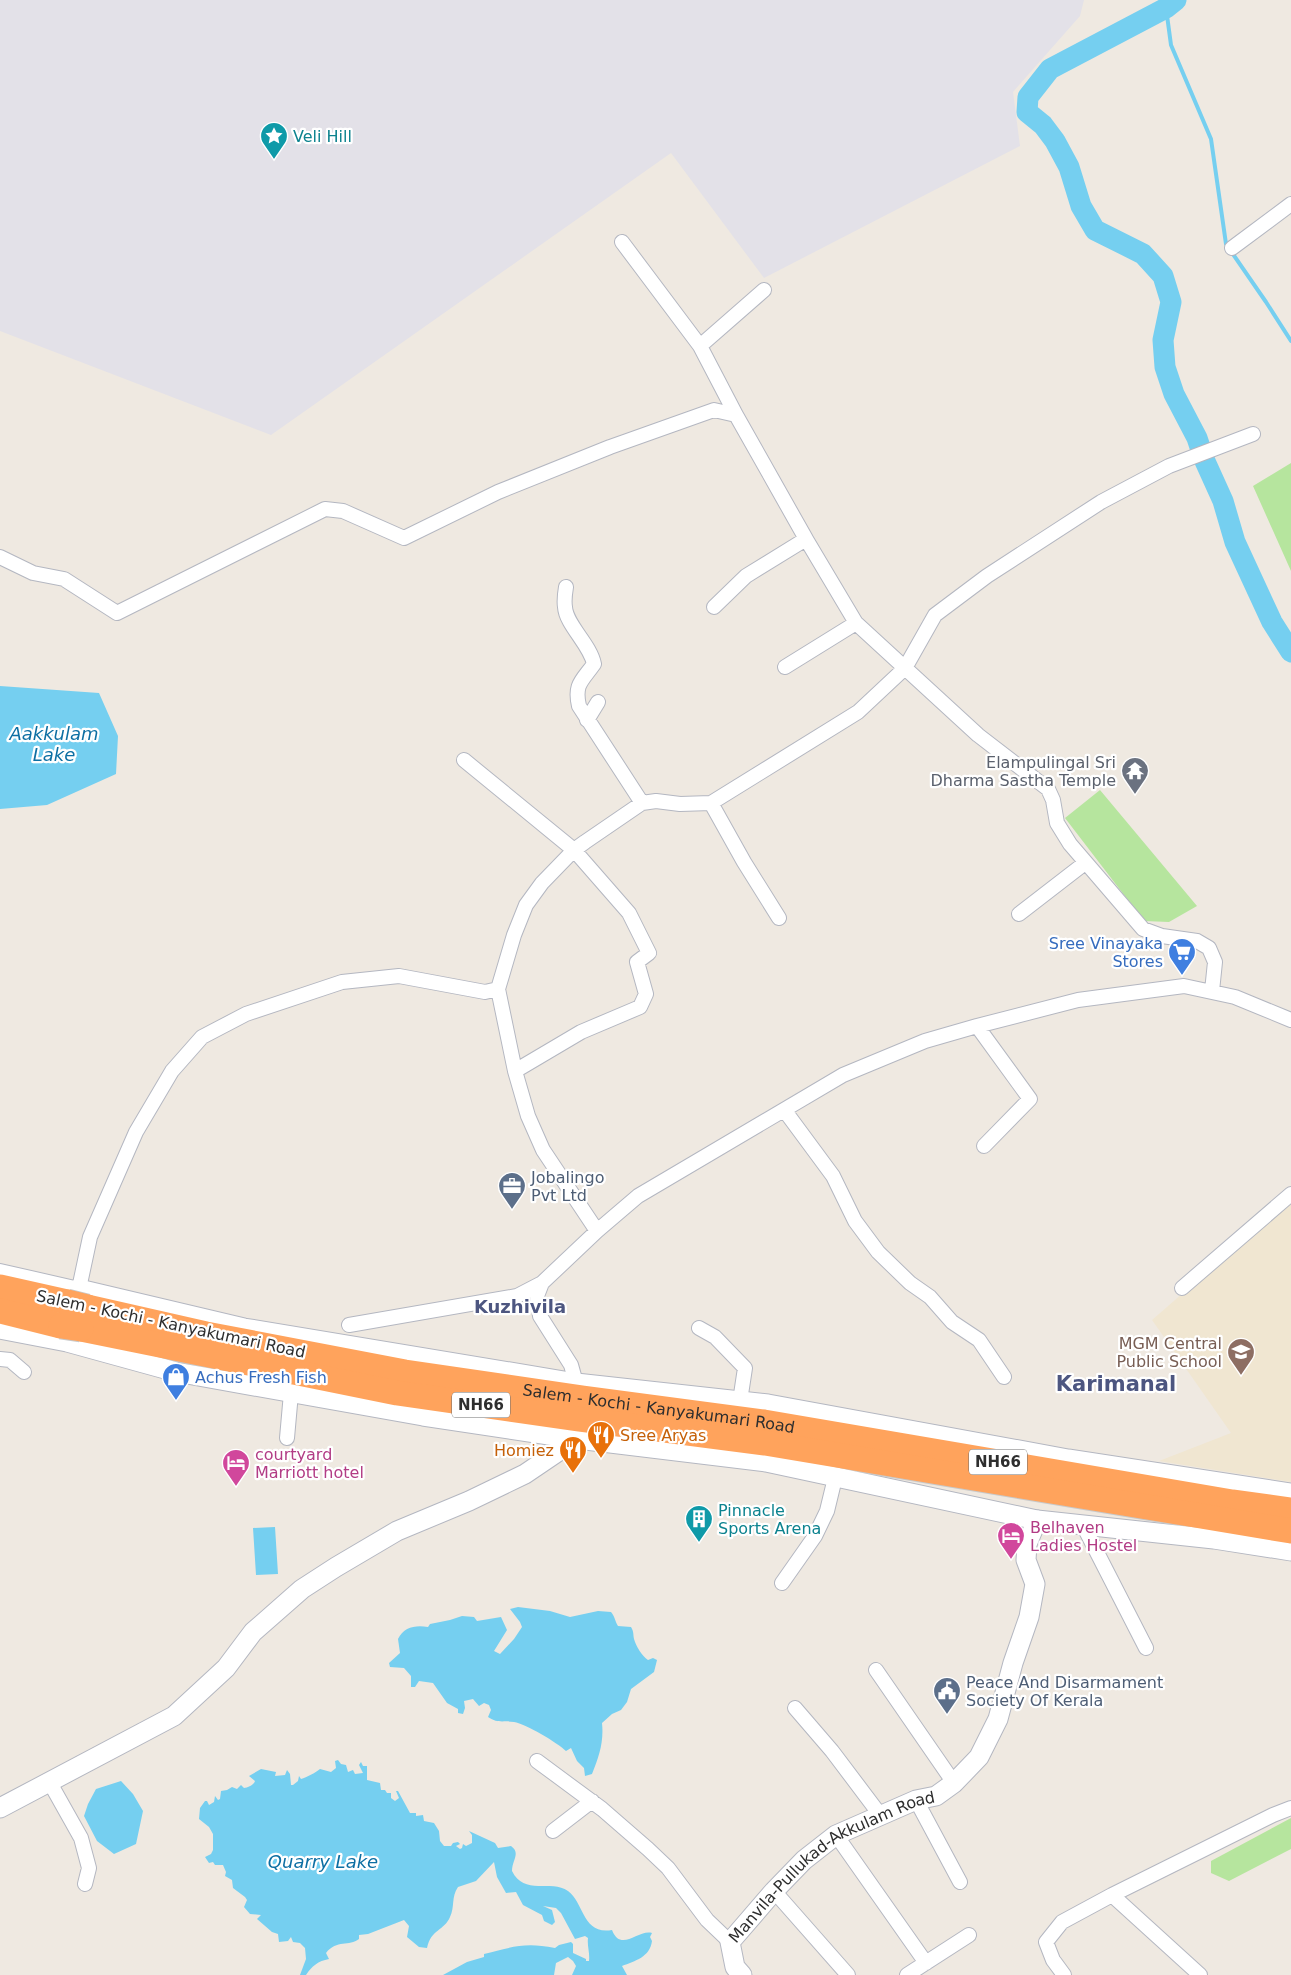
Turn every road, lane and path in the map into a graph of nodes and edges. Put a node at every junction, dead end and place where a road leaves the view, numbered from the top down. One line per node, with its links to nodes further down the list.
1 (1291, 204): 3 (street)
2 (622, 242): 5 (street)
3 (1232, 248)
4 (764, 290): 5 (street)
5 (700, 346): 6 (street)
6 (736, 416): 8 (street); 9 (street)
7 (1253, 434): 14 (street)
8 (806, 539): 11 (street); 12 (street)
9 (0, 557)
10 (566, 587): 16 (street)
11 (714, 607)
12 (856, 623): 13 (street); 14 (street)
13 (785, 667)
14 (905, 668): 18 (street); 21 (street)
15 (598, 702): 16 (street)
16 (587, 720): 19 (street)
17 (464, 760): 20 (street)
18 (711, 803): 19 (street); 23 (street)
19 (642, 804): 20 (street)
20 (574, 850): 24 (street); 28 (street)
21 (1085, 862): 22 (street); 25 (street)
22 (1019, 914)
23 (779, 918)
24 (498, 989): 28 (street); 38 (street)
25 (1212, 991): 26 (street); 27 (street)
26 (1291, 1020)
27 (977, 1026): 29 (street); 30 (street)
28 (516, 1071): 32 (street)
29 (785, 1111): 32 (street); 44 (street)
30 (984, 1146)
31 (1291, 1194): 36 (street)
32 (597, 1231): 34 (street)
33 (0, 1271): 38 (street)
34 (542, 1283): 39 (street); 47 (street)
35 (0, 1288): 38 (highway, Salem - Kochi - Kanyakumari Road / NH66)
36 (1182, 1288)
37 (0, 1311): 38 (highway, Salem - Kochi - Kanyakumari Road / NH66)
38 (74, 1316): 41 (street); 45 (street); 47 (highway, Salem - Kochi - Kanyakumari Road / NH66); 47 (street)
39 (349, 1325)
40 (699, 1328): 46 (street)
41 (0, 1329)
42 (0, 1359): 43 (street)
43 (24, 1372)
44 (1004, 1377)
45 (291, 1393): 47 (street); 48 (street)
46 (740, 1401): 47 (street); 50 (street)
47 (577, 1409): 49 (street); 51 (highway, Salem - Kochi - Kanyakumari Road / NH66); 54 (highway, Salem - Kochi - Kanyakumari Road / NH66); 61 (street)
48 (287, 1438)
49 (835, 1478): 52 (street); 56 (street)
50 (1291, 1493)
51 (1291, 1510)
52 (1037, 1520): 53 (street); 62 (street, Manvila-Pullukad-Akkulam Road)
53 (1083, 1525): 55 (street); 57 (street)
54 (1291, 1531)
55 (1291, 1551)
56 (782, 1584)
57 (1146, 1648)
58 (876, 1670): 62 (street)
59 (795, 1708): 67 (street)
60 (537, 1761): 64 (street)
61 (48, 1781): 65 (street); 71 (street)
62 (954, 1783): 63 (street, Manvila-Pullukad-Akkulam Road)
63 (916, 1800): 67 (street, Manvila-Pullukad-Akkulam Road); 70 (street)
64 (592, 1801): 68 (street); 75 (street)
65 (0, 1808)
66 (1291, 1808): 73 (street)
67 (881, 1816): 69 (street, Manvila-Pullukad-Akkulam Road)
68 (553, 1831)
69 (836, 1835): 72 (street, Manvila-Pullukad-Akkulam Road); 76 (street)
70 (960, 1882)
71 (85, 1884)
72 (774, 1891): 75 (street, Manvila-Pullukad-Akkulam Road); 78 (street)
73 (1112, 1895): 80 (street); 81 (street)
74 (969, 1935): 76 (street)
75 (730, 1942): 77 (street, Manvila-Pullukad-Akkulam Road)
76 (926, 1963): 79 (street)
77 (742, 1975)
78 (848, 1975)
79 (907, 1975)
80 (1064, 1975)
81 (1200, 1975)

